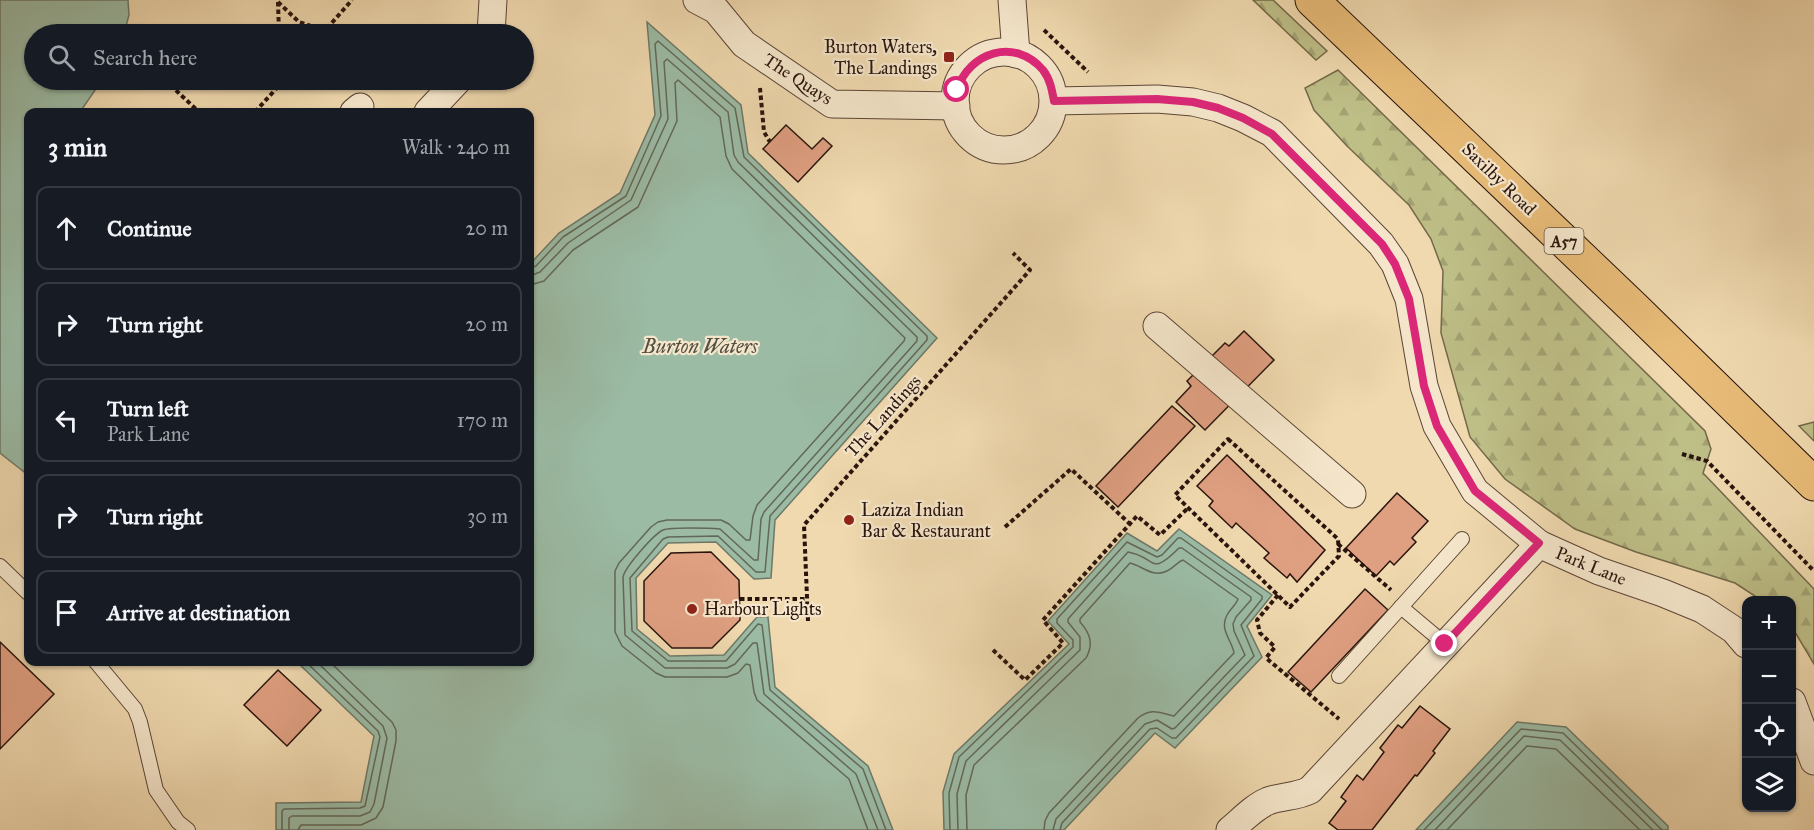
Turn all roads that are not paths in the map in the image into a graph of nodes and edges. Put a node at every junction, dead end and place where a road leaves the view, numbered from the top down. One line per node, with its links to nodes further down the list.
1 (493, 0): 5 (street)
2 (697, 0): 9 (street, The Quays)
3 (1012, 0): 6 (street)
4 (1312, 0): 12 (highway, Saxilby Road / A57)
5 (492, 24)
6 (1016, 54): 8 (street); 9 (street)
7 (449, 90): 10 (street)
8 (1054, 101): 9 (street); 15 (street, Park Lane)
9 (956, 106)
10 (432, 108)
11 (1157, 326): 13 (street)
12 (1814, 484)
13 (1352, 494)
14 (1462, 539): 18 (lane)
15 (1539, 543): 19 (street, Park Lane); 20 (street)
16 (0, 566): 17 (lane)
17 (24, 589)
18 (1403, 604): 20 (lane); 22 (lane)
19 (1742, 639)
20 (1445, 644): 26 (street)
21 (99, 666): 25 (lane)
22 (1339, 675)
23 (1792, 704): 24 (street)
24 (1814, 760)
25 (188, 830)
26 (1230, 830)

